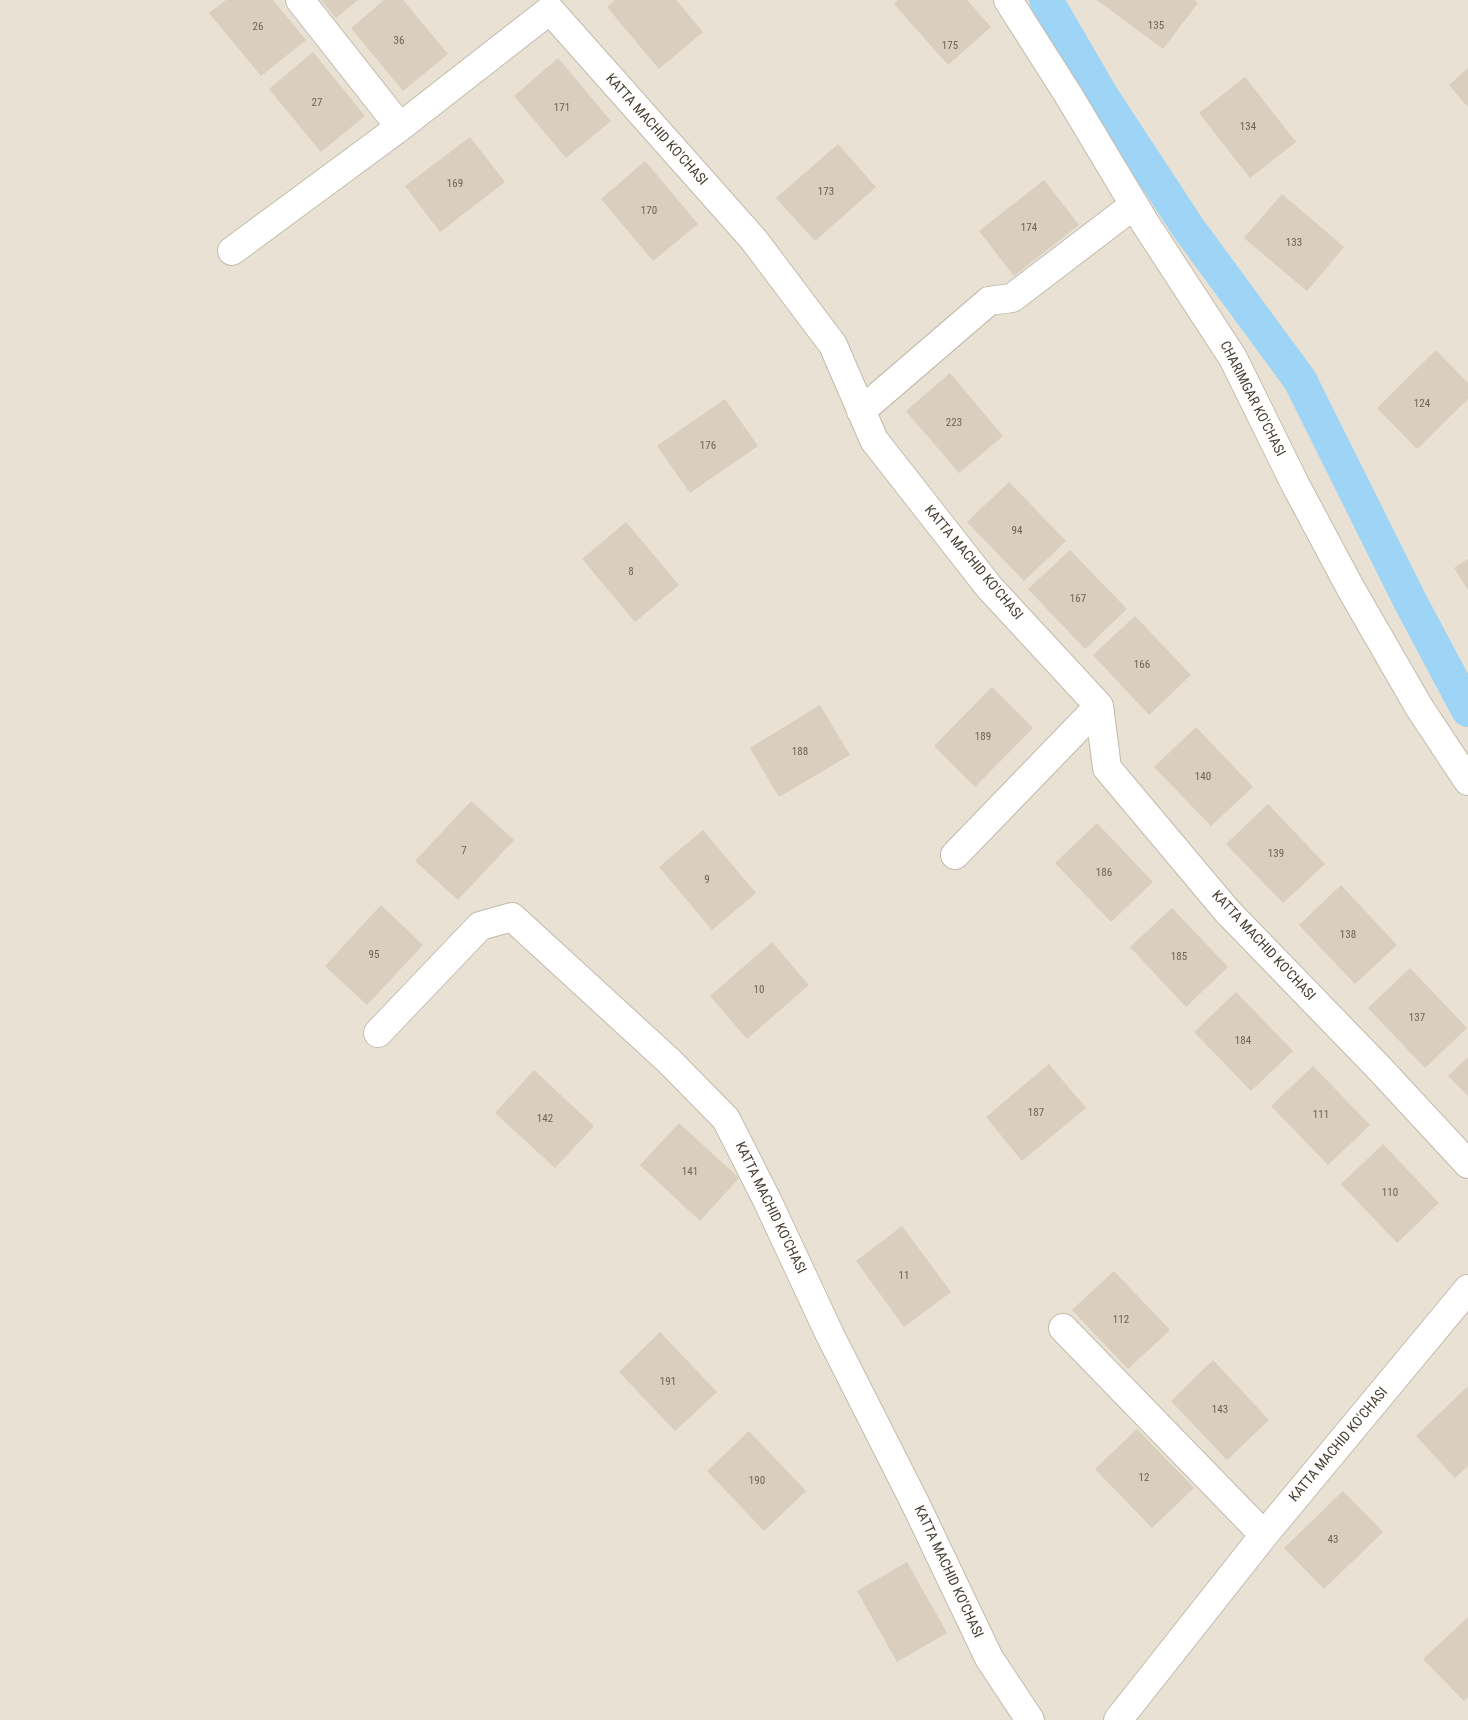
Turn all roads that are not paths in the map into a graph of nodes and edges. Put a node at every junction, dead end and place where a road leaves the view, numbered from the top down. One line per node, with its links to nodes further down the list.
1 (300, 0): 3 (street)
2 (1008, 0): 4 (street, CHARIMGAR KO'CHASI)
3 (400, 127): 5 (street, KATTA MACHID KO'CHASI); 6 (street, KATTA MACHID KO'CHASI)
4 (1134, 205): 6 (street); 8 (street, CHARIMGAR KO'CHASI)
5 (232, 251)
6 (861, 411): 7 (street, KATTA MACHID KO'CHASI)
7 (1100, 706): 9 (street); 11 (street, KATTA MACHID KO'CHASI)
8 (1468, 781)
9 (955, 855)
10 (378, 1034): 15 (street, KATTA MACHID KO'CHASI)
11 (1468, 1164)
12 (1468, 1289): 14 (street, KATTA MACHID KO'CHASI)
13 (1063, 1328): 14 (street)
14 (1264, 1535): 16 (street, KATTA MACHID KO'CHASI)
15 (1030, 1720)
16 (1118, 1720)

